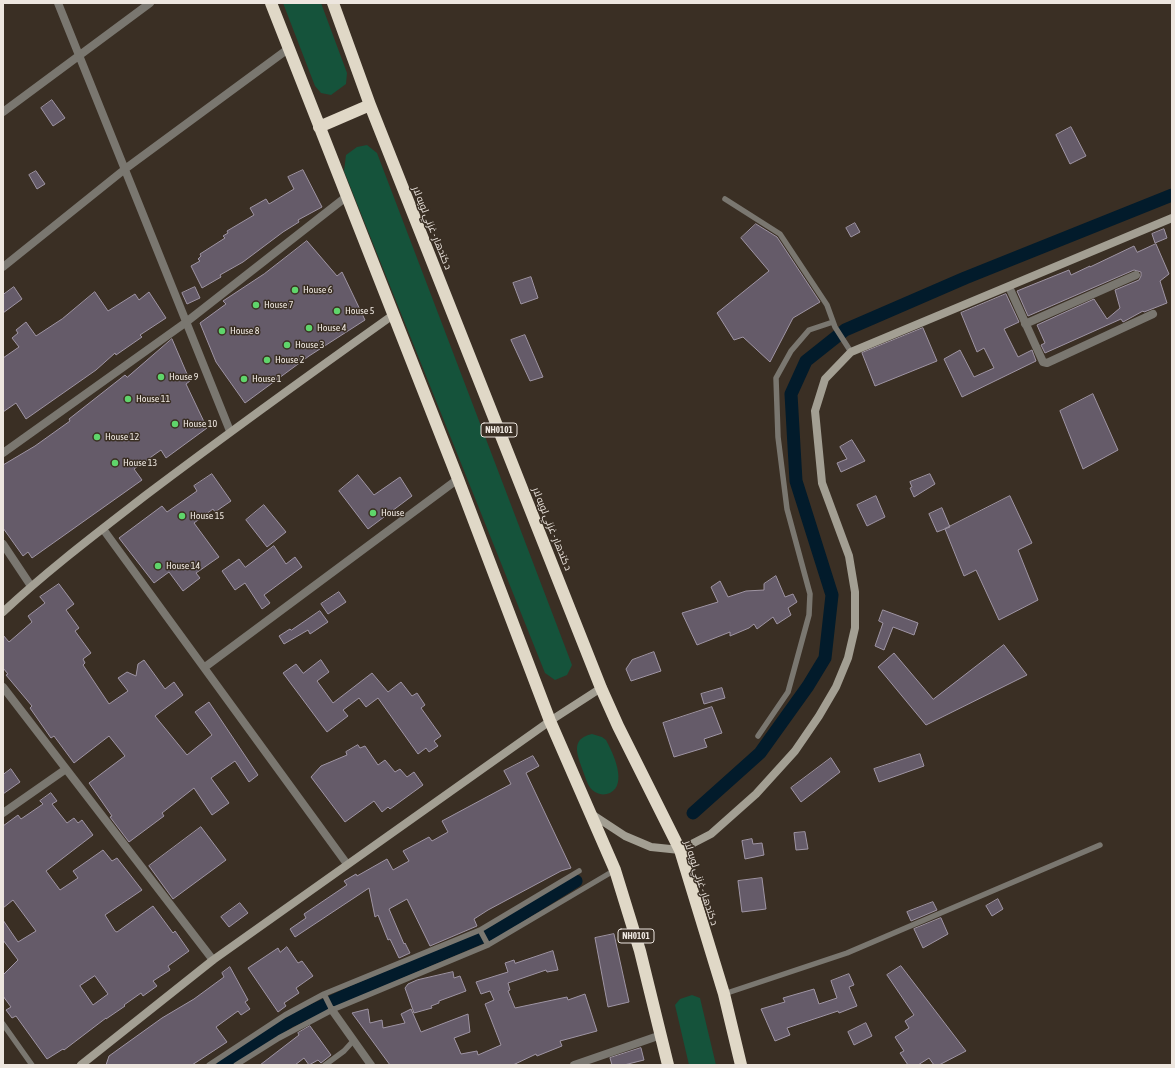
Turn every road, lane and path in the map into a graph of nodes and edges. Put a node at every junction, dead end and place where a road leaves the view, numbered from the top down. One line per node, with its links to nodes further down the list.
1 (58, 3): 6 (street)
2 (150, 3): 6 (street)
3 (271, 3): 5 (highway, NH0101)
4 (332, 3): 7 (highway, د کندهار - غزني لويه لار / NH0101)
5 (288, 50): 9 (highway, NH0101); 10 (street)
6 (79, 56): 8 (street); 10 (street)
7 (370, 105): 9 (highway); 32 (highway, د کندهار - غزني لويه لار / NH0101)
8 (3, 112)
9 (319, 127): 11 (highway, NH0101)
10 (125, 169): 14 (street); 19 (street)
11 (346, 197): 18 (highway, NH0101); 19 (street)
12 (726, 199): 21 (lane)
13 (1172, 218): 16 (main road)
14 (3, 267)
15 (1136, 275): 20 (street)
16 (1008, 287): 20 (street); 22 (main road)
17 (1153, 314): 20 (street)
18 (393, 315): 23 (main road); 25 (highway, NH0101)
19 (185, 323): 23 (street); 24 (street)
20 (1025, 324)
21 (834, 325): 22 (lane); 34 (lane)
22 (851, 352): 39 (main road)
23 (230, 432): 26 (main road)
24 (3, 453)
25 (458, 479): 30 (street); 33 (highway, NH0101)
26 (102, 529): 28 (main road); 30 (street)
27 (3, 544): 28 (street)
28 (31, 586): 29 (main road)
29 (3, 612)
30 (205, 667): 40 (street)
31 (3, 687): 35 (street)
32 (601, 688): 33 (main road); 39 (highway, د کندهار - غزني لويه لار / NH0101)
33 (550, 721): 37 (highway, NH0101); 40 (main road)
34 (758, 736)
35 (66, 769): 36 (street); 45 (street)
36 (3, 813)
37 (589, 813): 39 (main road); 41 (highway, NH0101)
38 (1100, 845): 47 (lane)
39 (680, 850): 47 (highway, د کندهار - غزني لويه لار / NH0101)
40 (347, 864): 45 (main road)
41 (615, 870): 44 (lane); 50 (highway, NH0101)
42 (579, 871): 43 (lane)
43 (480, 930): 44 (lane); 46 (lane)
44 (488, 945): 48 (lane)
45 (213, 960): 53 (main road)
46 (324, 994): 48 (lane); 54 (lane)
47 (724, 994): 60 (highway, د کندهار - غزني لويه لار / NH0101)
48 (331, 1009): 51 (street); 55 (lane)
49 (3, 1024): 52 (lane)
50 (661, 1036): 58 (street); 59 (highway, NH0101)
51 (354, 1040): 56 (lane); 57 (street)
52 (32, 1065)
53 (81, 1065)
54 (209, 1065)
55 (236, 1065)
56 (325, 1065)
57 (371, 1065)
58 (574, 1065)
59 (668, 1065)
60 (741, 1065)

